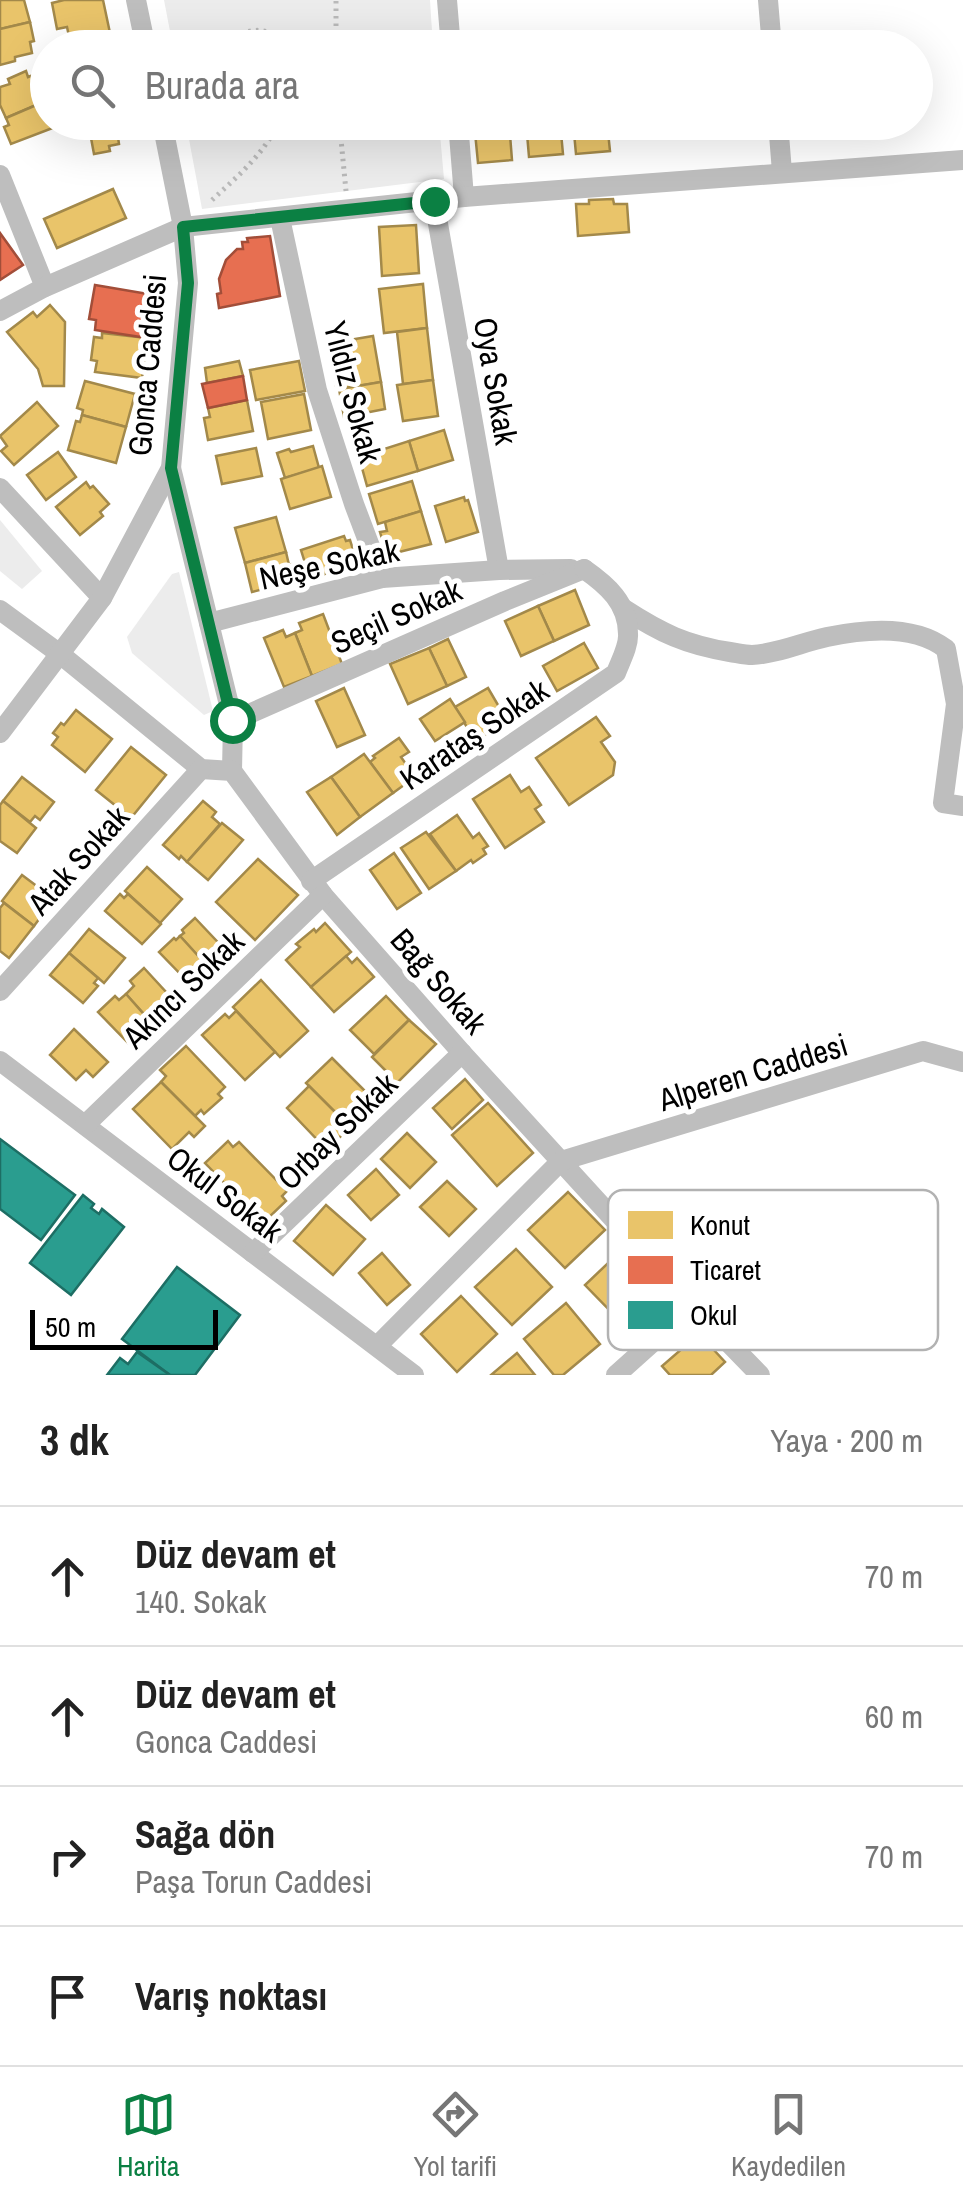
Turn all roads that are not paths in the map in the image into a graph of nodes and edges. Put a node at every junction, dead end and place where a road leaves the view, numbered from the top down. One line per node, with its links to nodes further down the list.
1 (136, 0): 4 (street)
2 (447, 0): 5 (street)
3 (768, 0): 6 (street)
4 (142, 30)
5 (450, 30)
6 (770, 30)
7 (166, 140): 16 (street, Gonca Caddesi)
8 (459, 140): 13 (street)
9 (779, 140): 11 (street)
10 (963, 160): 11 (street)
11 (782, 172): 13 (street)
12 (0, 175): 17 (street)
13 (464, 198): 14 (street)
14 (434, 201): 15 (street); 22 (street, Oya Sokak)
15 (280, 218): 16 (street); 23 (street, Yıldız Sokak)
16 (183, 227): 17 (street); 19 (street, Gonca Caddesi)
17 (45, 286): 18 (street)
18 (0, 311)
19 (171, 468): 24 (street, Gonca Caddesi); 27 (street)
20 (0, 488): 24 (street)
21 (584, 569): 22 (street, Neşe Sokak); 25 (street); 29 (street, Seçil Sokak)
22 (499, 570): 23 (street, Neşe Sokak)
23 (382, 578): 27 (street, Neşe Sokak)
24 (102, 598): 28 (street, Gonca Caddesi)
25 (624, 609): 33 (street); 34 (street, Karataş Sokak)
26 (0, 610): 28 (street)
27 (209, 623): 29 (street)
28 (60, 654): 30 (street, Gonca Caddesi); 31 (street)
29 (232, 720): 32 (street)
30 (0, 734)
31 (201, 769): 32 (street); 35 (street, Atak Sokak)
32 (232, 771): 34 (street, Bağ Sokak)
33 (963, 806)
34 (317, 888): 36 (street, Bağ Sokak); 39 (street, Akıncı Sokak)
35 (0, 992)
36 (462, 1053): 40 (street, Bağ Sokak); 42 (street, Orbay Sokak)
37 (0, 1062): 39 (street, Okul Sokak)
38 (963, 1062): 40 (street, Alperen Caddesi)
39 (85, 1126): 42 (street, Okul Sokak)
40 (561, 1162): 41 (street, Bağ Sokak); 43 (street)
41 (608, 1213)
42 (253, 1253): 43 (street, Okul Sokak)
43 (376, 1346): 46 (street, Okul Sokak)
44 (644, 1350): 47 (street)
45 (736, 1350): 48 (street, Bağ Sokak)
46 (414, 1375)
47 (616, 1375)
48 (760, 1375)

